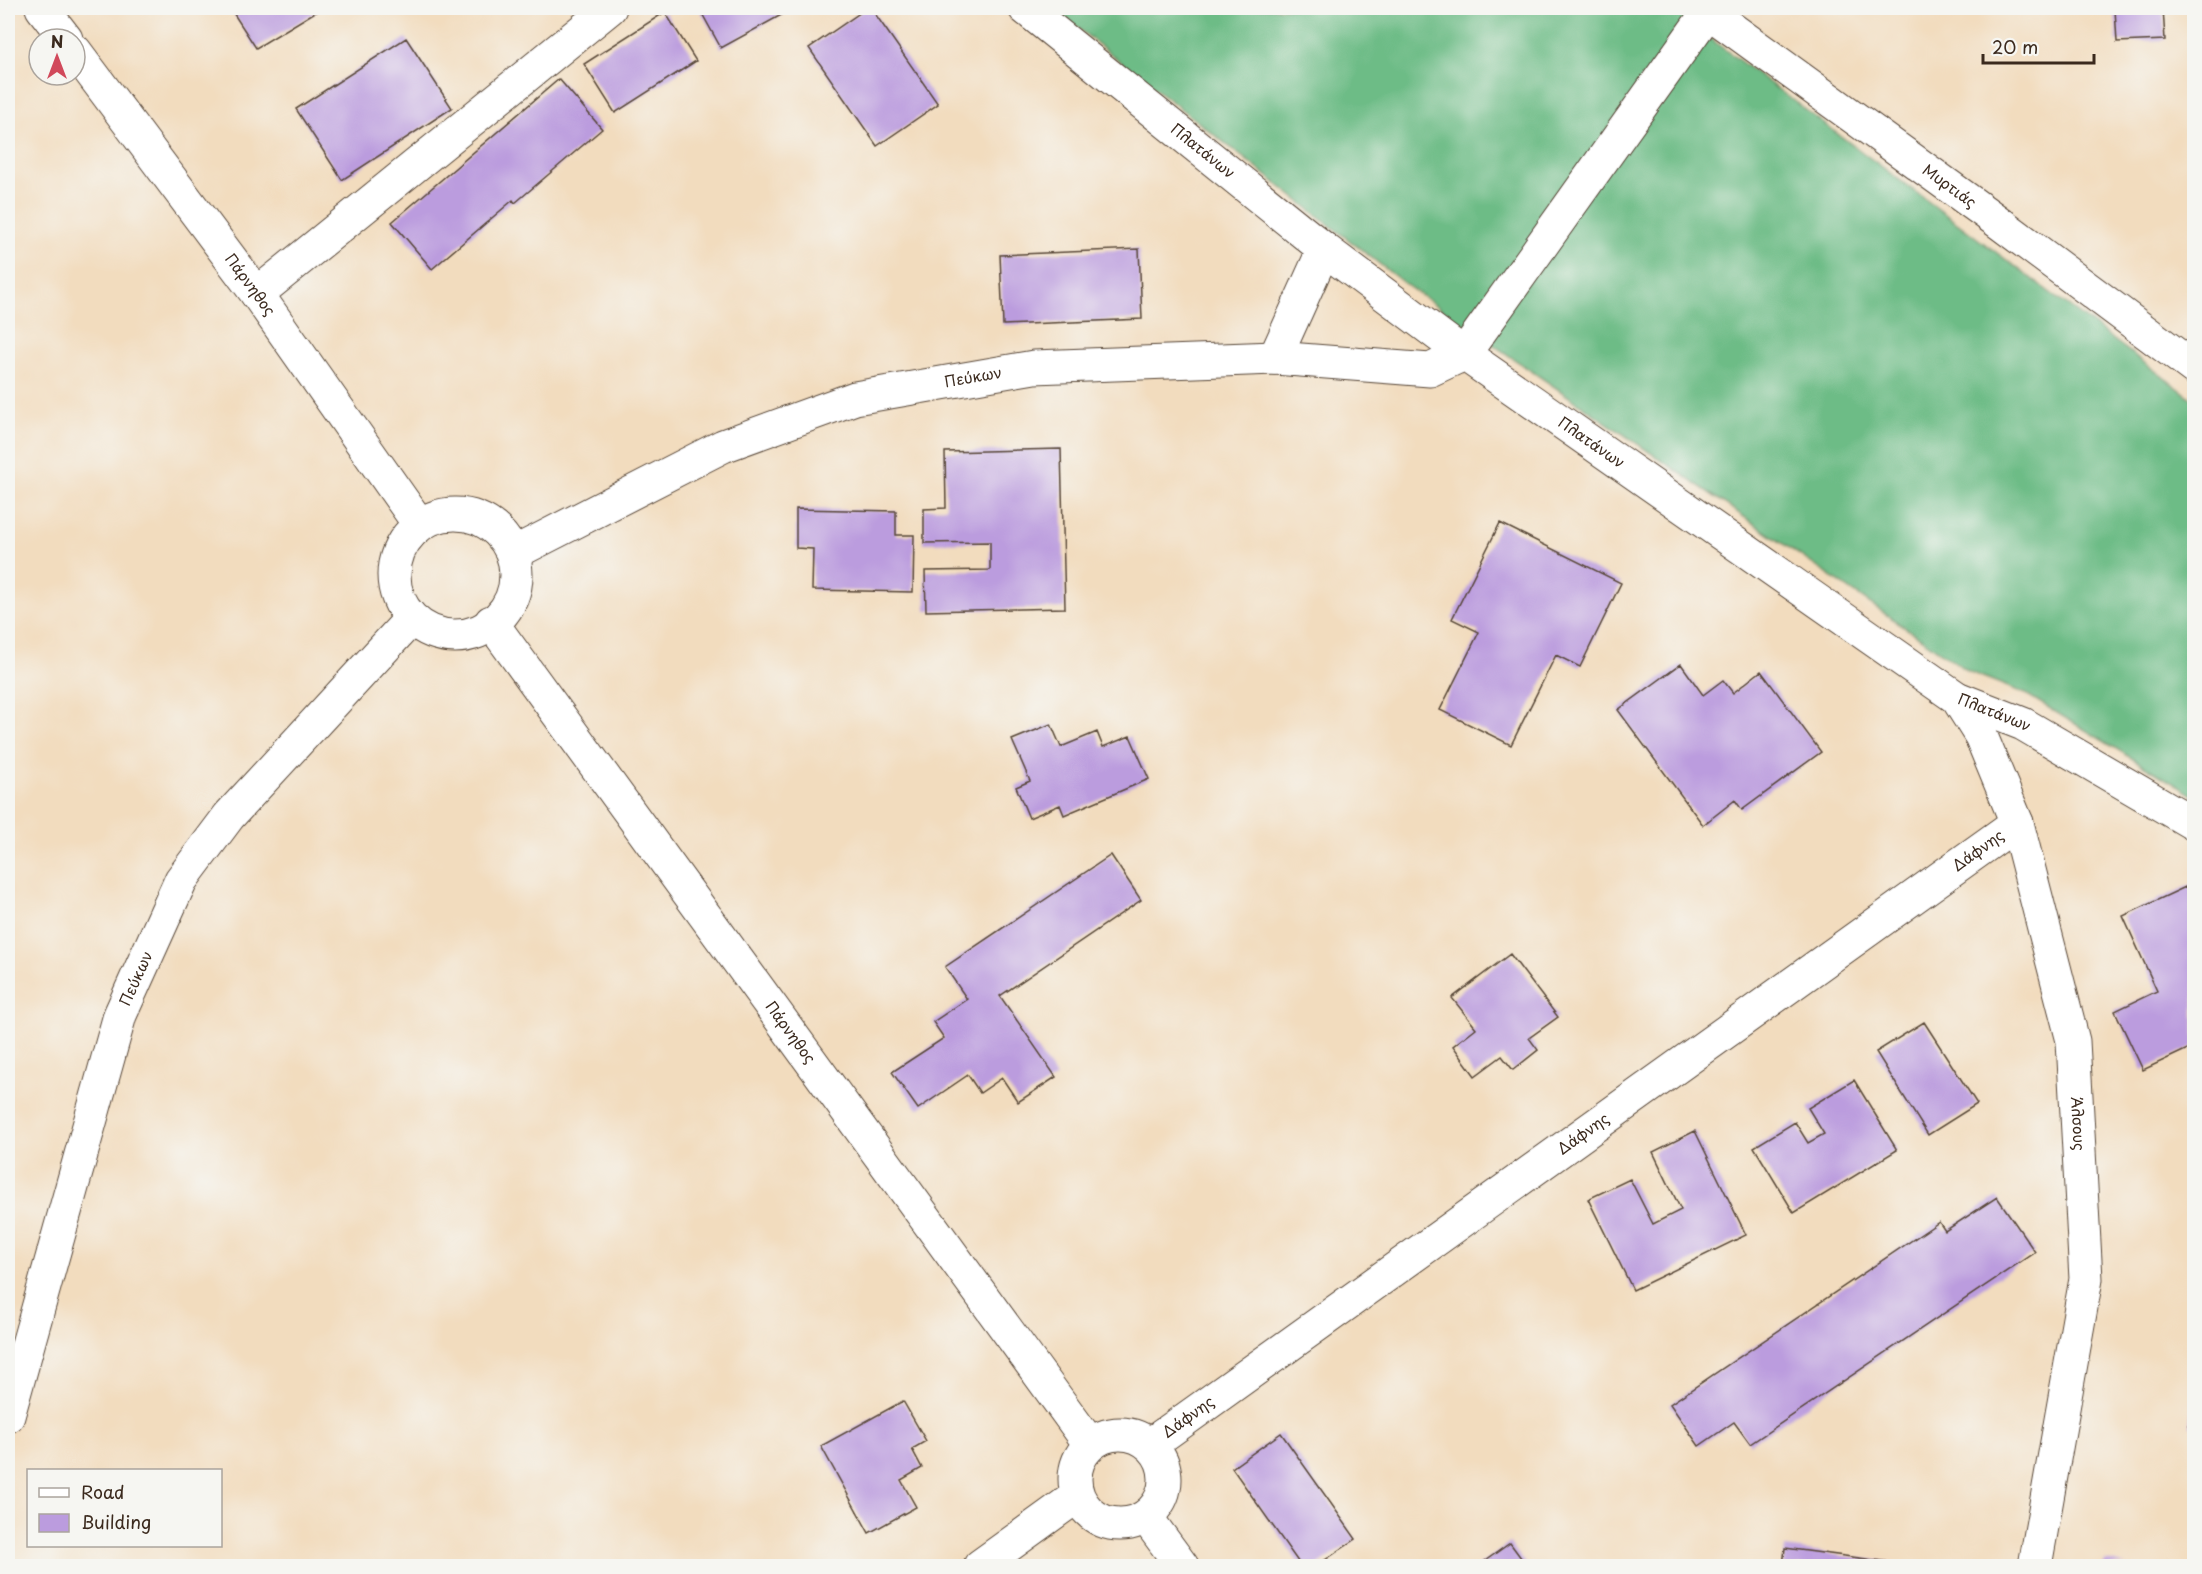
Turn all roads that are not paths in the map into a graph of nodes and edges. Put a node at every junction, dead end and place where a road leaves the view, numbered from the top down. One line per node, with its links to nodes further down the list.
1 (42, 8): 5 (street)
2 (610, 8): 8 (street)
3 (1025, 8): 7 (street, Πλατάνων)
4 (1706, 10): 9 (street); 11 (street, Μυρτιάς)
5 (57, 27)
6 (87, 67): 8 (street, Πάρνηθος)
7 (1324, 249): 9 (street, Πλατάνων); 10 (street)
8 (257, 294): 12 (street, Πάρνηθος)
9 (1464, 354): 10 (street, Πεύκων); 16 (street, Πλατάνων)
10 (1275, 358): 13 (street, Πεύκων)
11 (2194, 368)
12 (419, 524): 13 (street); 14 (street)
13 (514, 553): 15 (street)
14 (411, 619): 15 (street); 19 (street, Πεύκων)
15 (491, 622): 20 (street, Πάρνηθος)
16 (1957, 698): 17 (street, Άλσους); 18 (street, Πλατάνων)
17 (2017, 823): 21 (street, Δάφνης); 26 (street, Άλσους)
18 (2194, 824)
19 (8, 1416)
20 (1090, 1444): 21 (street); 22 (street)
21 (1151, 1444): 23 (street)
22 (1077, 1496): 23 (street); 24 (street)
23 (1146, 1517): 25 (street)
24 (980, 1566)
25 (1182, 1566)
26 (2036, 1566)

